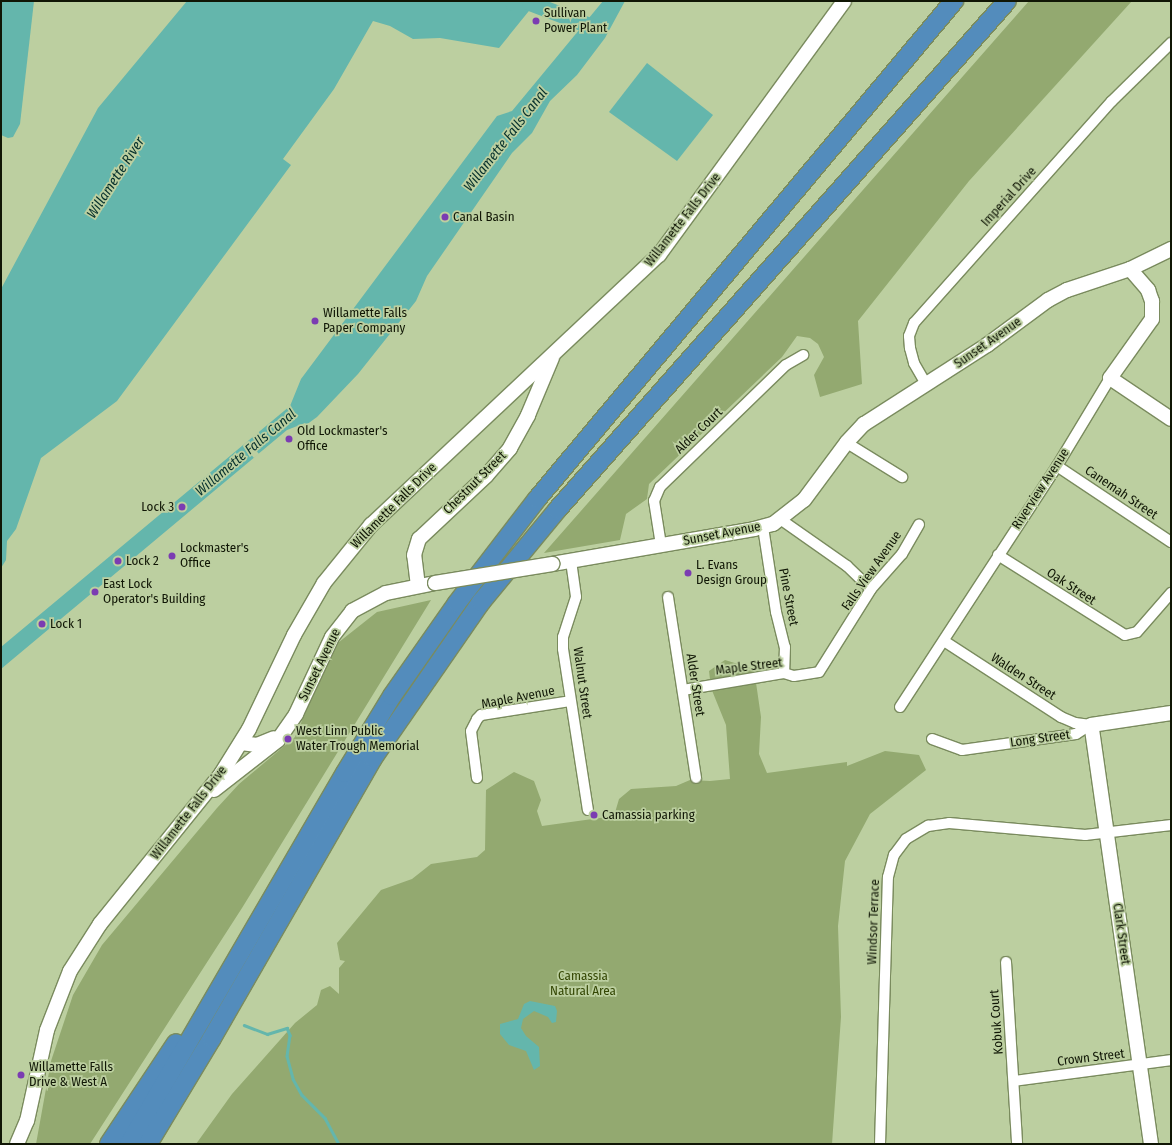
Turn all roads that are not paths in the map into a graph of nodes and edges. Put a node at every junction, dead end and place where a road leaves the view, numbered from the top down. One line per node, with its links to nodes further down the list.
1 (844, 1): 7 (street, Willamette Falls Drive)
2 (1007, 1): 50 (highway)
3 (952, 2): 44 (highway)
4 (1171, 42): 10 (street, Imperial Drive)
5 (1171, 250): 6 (street, Sunset Avenue)
6 (1130, 269): 9 (street, Riverview Avenue); 10 (street, Sunset Avenue)
7 (553, 356): 22 (street, Chestnut Street); 37 (street, Willamette Falls Drive)
8 (803, 356): 19 (street, Alder Court)
9 (1110, 378): 11 (street); 13 (street, Riverview Avenue)
10 (926, 384): 12 (street, Sunset Avenue)
11 (1171, 419)
12 (847, 443): 14 (street); 15 (street, Sunset Avenue)
13 (1057, 466): 18 (street, Canemah Street); 20 (street, Riverview Avenue)
14 (902, 477)
15 (780, 519): 17 (street, Sunset Avenue); 23 (street)
16 (919, 524): 23 (street, Falls View Avenue)
17 (763, 527): 19 (street, Sunset Avenue); 29 (street, Pine Street)
18 (1171, 542)
19 (661, 545): 21 (street, Sunset Avenue)
20 (998, 554): 26 (street, Oak Street); 27 (street, Riverview Avenue)
21 (571, 561): 22 (street, Sunset Avenue, bridge); 31 (street, Walnut Street)
22 (418, 586): 35 (street, Sunset Avenue)
23 (871, 589): 28 (street, Falls View Avenue)
24 (1171, 593): 26 (street)
25 (668, 597): 30 (street, Alder Street)
26 (1168, 603)
27 (944, 641): 32 (street, Riverview Avenue); 34 (street, Walden Street)
28 (819, 672): 29 (street, Maple Street)
29 (784, 673): 30 (street, Maple Street)
30 (682, 690): 39 (street, Alder Street)
31 (570, 701): 38 (street, Maple Avenue); 41 (street, Walnut Street)
32 (900, 707)
33 (1171, 712): 34 (street, Long Street)
34 (1091, 725): 36 (street, Long Street); 43 (street, Clark Street)
35 (284, 732): 37 (street); 40 (street, Sunset Avenue)
36 (932, 739)
37 (241, 743): 40 (street, Willamette Falls Drive)
38 (477, 778)
39 (696, 778)
40 (206, 796): 49 (street, Willamette Falls Drive)
41 (588, 810)
42 (1171, 825): 43 (street, Windsor Terrace)
43 (1107, 834): 47 (street, Clark Street); 53 (street, Windsor Terrace)
44 (256, 926): 51 (highway); 52 (highway)
45 (1006, 962): 48 (street, Kobuk Court)
46 (1171, 1060): 47 (street, Crown Street)
47 (1140, 1065): 48 (street, Crown Street); 55 (street, Clark Street)
48 (1014, 1081): 54 (street, Kobuk Court)
49 (21, 1140)
50 (151, 1142)
51 (109, 1144)
52 (129, 1144)
53 (880, 1144)
54 (1017, 1144)
55 (1151, 1144)

